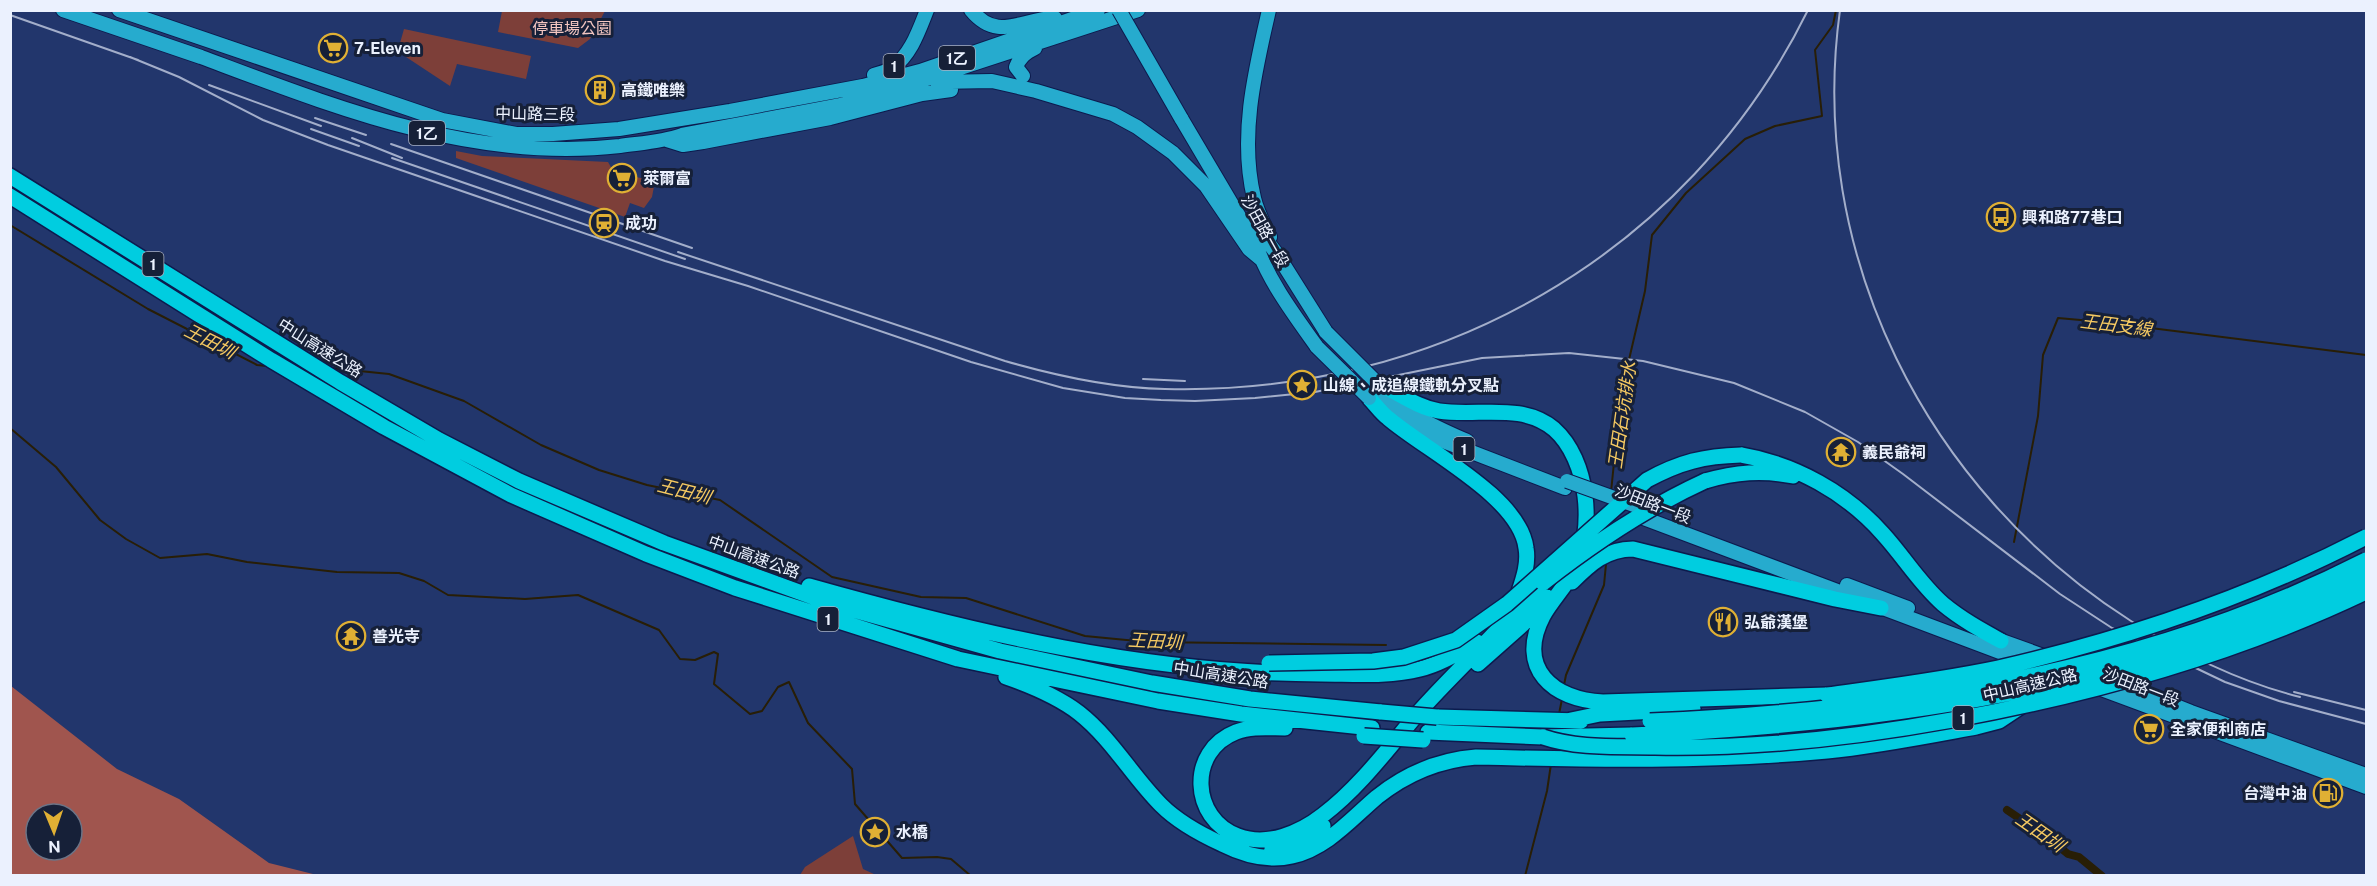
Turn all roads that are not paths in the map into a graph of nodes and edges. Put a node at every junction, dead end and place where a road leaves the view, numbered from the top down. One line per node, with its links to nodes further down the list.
1 (63, 10): 17 (main road, 中山路三段 / 1乙)
2 (119, 10): 15 (main road, 中山路三段 / 1乙)
3 (927, 10): 15 (main road, 1)
4 (971, 10): 10 (main road)
5 (1098, 10): 10 (main road, 中山路三段)
6 (1119, 10): 16 (main road, 沙田路一段 / 1, bridge)
7 (1128, 10): 16 (main road, 沙田路一段 / 1)
8 (1138, 10): 11 (main road, 中山路三段 / 1乙)
9 (1269, 10): 20 (main road, 沙田路一段 / 1)
10 (1078, 18): 15 (main road, 中山路三段 / 1乙)
11 (1049, 39): 12 (main road); 14 (main road, 中山路三段 / 1乙)
12 (1023, 76)
13 (1010, 85): 14 (main road); 17 (main road, 中山路三段); 21 (main road)
14 (902, 87): 17 (main road, 中山路三段 / 1乙)
15 (833, 91)
16 (1184, 115): 20 (main road, 沙田路一段 / 1); 21 (main road, 沙田路一段 / 1)
17 (667, 140)
18 (10, 176): 31 (highway, 中山高速公路 / 1)
19 (10, 196): 38 (highway, 中山高速公路 / 1)
20 (1276, 255): 22 (main road, 沙田路一段 / 1, bridge)
21 (1261, 259): 23 (main road, 沙田路一段 / 1, bridge)
22 (1377, 383): 25 (main road, 沙田路一段 / 1); 29 (highway)
23 (1369, 398): 25 (main road, 沙田路一段 / 1); 37 (highway)
24 (1813, 480): 35 (highway, bridge); 36 (highway); 41 (highway, bridge)
25 (1566, 484): 26 (main road, 沙田路一段 / 1, bridge)
26 (1641, 513): 34 (main road, 沙田路一段 / 1); 36 (main road, 沙田路一段 / 1)
27 (2367, 537): 40 (highway, bridge)
28 (2367, 560): 43 (highway, 中山高速公路 / 1, bridge)
29 (1577, 562): 33 (highway); 46 (highway)
30 (2367, 576): 43 (highway, 中山高速公路 / 1, bridge)
31 (766, 581): 35 (highway); 43 (highway, 中山高速公路 / 1, bridge)
32 (2367, 592): 43 (highway, 中山高速公路 / 1, bridge)
33 (1552, 601): 34 (highway); 40 (highway)
34 (1881, 608): 39 (main road, 沙田路一段 / 1)
35 (1020, 639): 37 (highway)
36 (2001, 641): 39 (main road, 沙田路一段 / 1)
37 (1477, 642): 41 (highway)
38 (958, 659): 42 (highway, 中山高速公路 / 1); 46 (highway)
39 (2045, 663): 43 (highway); 44 (main road, 沙田路一段 / 1); 45 (main road, 沙田路一段 / 1)
40 (1827, 695): 43 (highway, 中山高速公路)
41 (1430, 700): 42 (highway)
42 (1368, 732): 43 (highway, 中山高速公路 / 1)
43 (1556, 738): 46 (highway)
44 (2367, 775)
45 (2367, 787)
46 (1215, 841)

